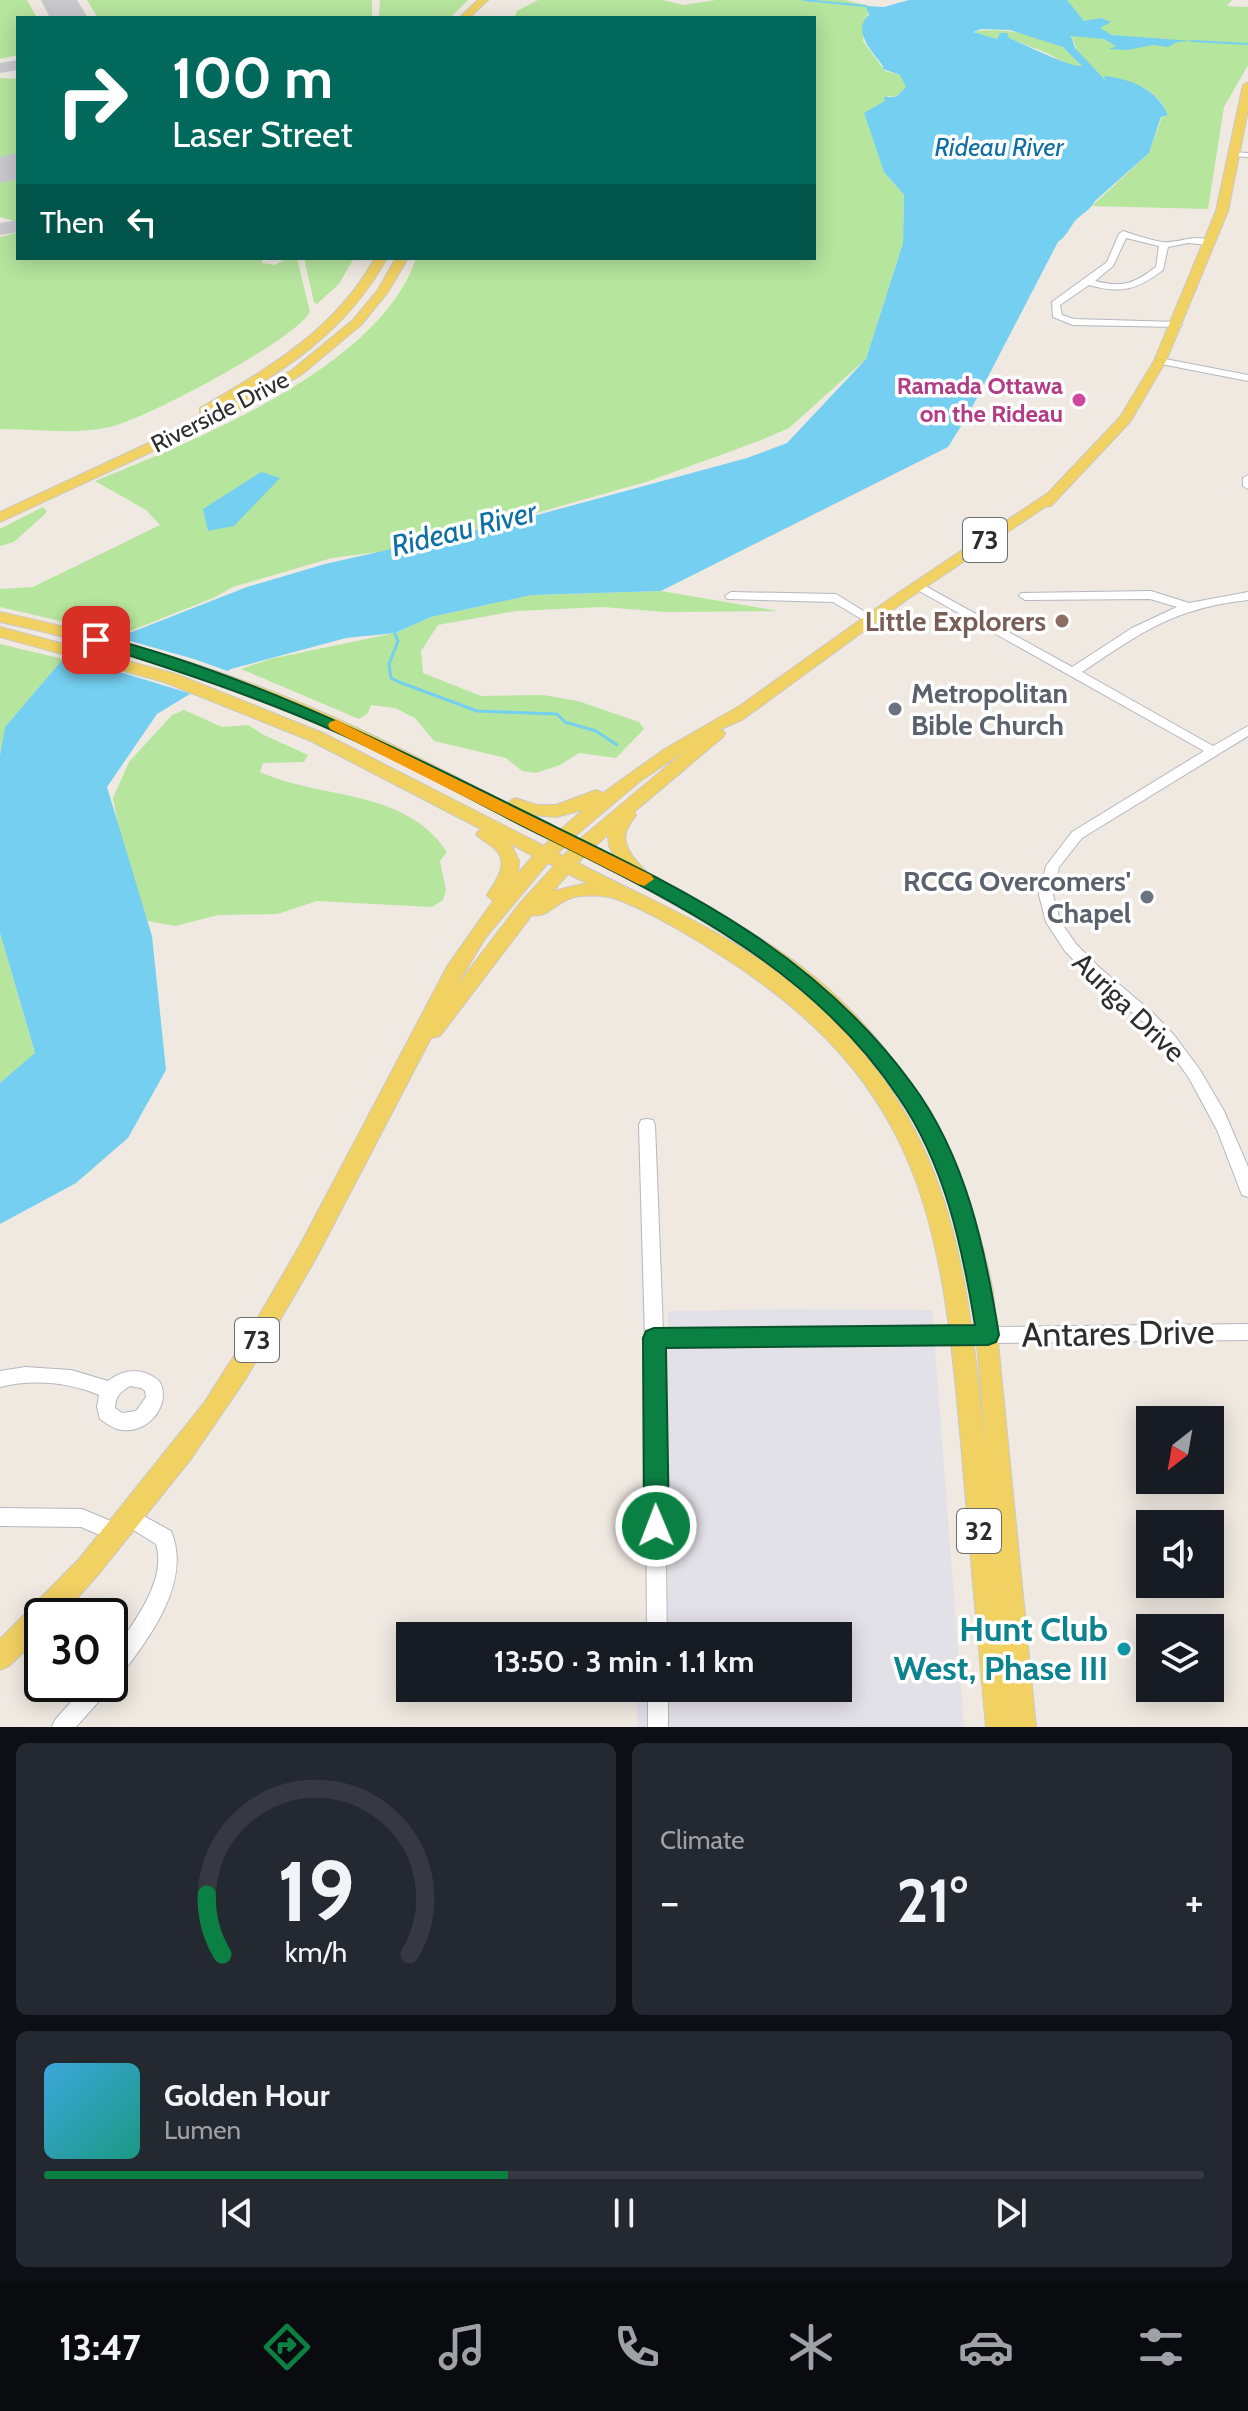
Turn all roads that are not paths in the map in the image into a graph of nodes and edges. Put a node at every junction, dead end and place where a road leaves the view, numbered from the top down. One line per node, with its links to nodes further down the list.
1 (483, 0): 2 (main road)
2 (466, 16)
3 (1248, 85): 4 (main road, 73)
4 (1242, 155): 5 (main road, 73)
5 (1209, 242): 6 (street); 10 (main road, 73)
6 (1164, 245): 9 (street); 9 (street)
7 (380, 260): 15 (main road, Riverside Drive)
8 (401, 260): 15 (main road, Riverside Drive)
9 (1085, 281): 10 (street)
10 (1177, 325): 11 (main road, 73)
11 (1160, 361): 12 (street); 18 (main road, 73)
12 (1248, 378)
13 (1248, 478): 14 (street)
14 (1248, 486)
15 (38, 494): 16 (main road, Riverside Drive); 17 (main road, Riverside Drive)
16 (0, 505)
17 (0, 518)
18 (923, 589): 23 (main road, 73); 25 (street)
19 (731, 596): 23 (street)
20 (1025, 596): 22 (street)
21 (1248, 596): 22 (street)
22 (1184, 605): 25 (street)
23 (872, 620): 26 (main road, 73)
24 (5, 626): 28 (main road, 32); 31 (main road, 32)
25 (1075, 671): 29 (street)
26 (744, 709): 30 (main road, 73); 33 (main road, 73)
27 (1248, 730): 29 (street, Auriga Drive)
28 (347, 751): 36 (main road, 32); 41 (main road)
29 (1213, 751): 44 (street, Auriga Drive)
30 (660, 757): 32 (main road, 73); 33 (main road)
31 (430, 771): 32 (main road); 34 (main road, 32)
32 (640, 771): 34 (main road, 73)
33 (662, 779): 35 (main road, 73); 38 (main road)
34 (562, 838): 35 (main road, 32); 36 (main road, 73)
35 (581, 848): 37 (main road, 73); 38 (main road, 32)
36 (545, 854): 37 (main road, 32); 41 (main road, 73)
37 (565, 865): 39 (main road, 32); 40 (main road, 73)
38 (643, 879): 46 (main road, 32)
39 (627, 896): 40 (main road); 46 (main road, 32)
40 (510, 932): 42 (main road, 73)
41 (462, 958): 42 (main road, 73)
42 (414, 1056): 51 (main road, 73)
43 (647, 1125): 47 (street)
44 (1248, 1190)
45 (1248, 1332): 46 (street, Antares Drive)
46 (975, 1335): 47 (street, Antares Drive); 61 (main road, 32); 62 (main road, 32)
47 (654, 1338): 53 (street)
48 (0, 1379): 49 (street)
49 (110, 1391)
50 (0, 1517): 51 (street)
51 (122, 1525): 52 (main road, 73); 55 (street)
52 (59, 1598)
53 (657, 1622)
54 (24, 1635): 56 (main road, 73)
55 (128, 1648)
56 (0, 1657)
57 (85, 1702): 59 (street)
58 (658, 1702): 60 (street)
59 (62, 1727)
60 (658, 1727)
61 (999, 1727)
62 (1023, 1727)

